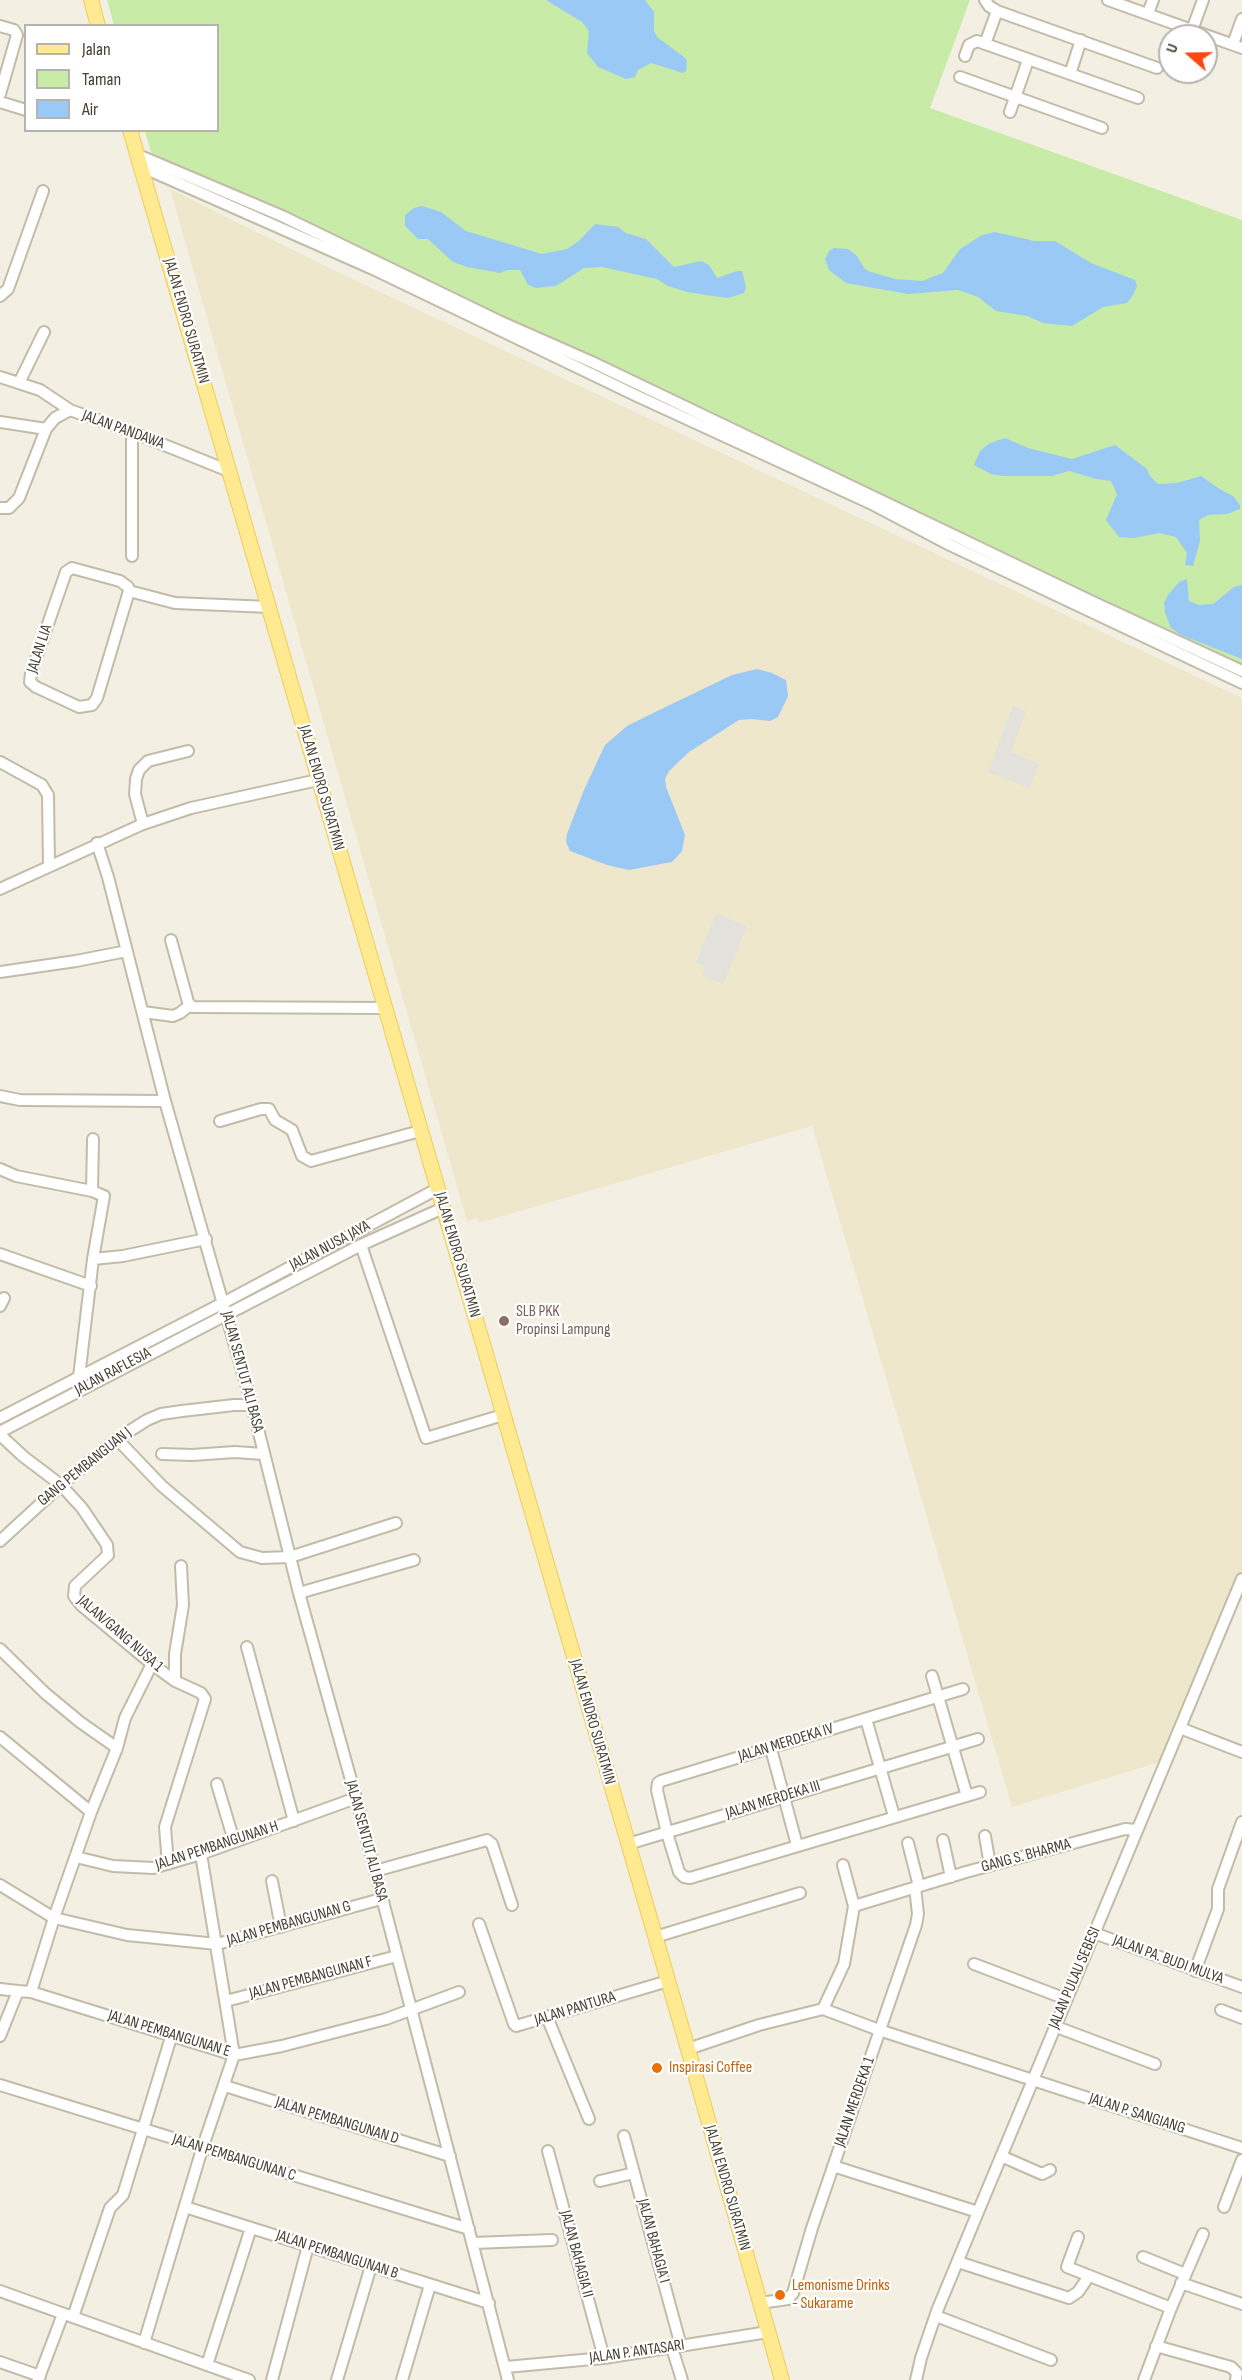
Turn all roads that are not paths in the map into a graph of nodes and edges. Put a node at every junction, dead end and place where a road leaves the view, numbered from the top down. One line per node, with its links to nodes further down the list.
1 (91, 0): 9 (main road)
2 (985, 0): 6 (street)
3 (1107, 0): 7 (street)
4 (1153, 0): 7 (street)
5 (1203, 0): 11 (street)
6 (997, 11): 14 (street); 15 (street)
7 (1148, 13): 10 (street)
8 (1242, 19): 16 (street)
9 (97, 24)
10 (1176, 24)
11 (1194, 24)
12 (0, 26): 22 (street)
13 (1218, 39): 16 (street)
14 (1081, 40): 19 (street); 20 (street)
15 (985, 44): 17 (street); 18 (street)
16 (1238, 46)
17 (965, 56)
18 (1028, 60): 20 (street); 23 (street)
19 (1157, 68)
20 (1070, 74): 24 (street)
21 (960, 77): 23 (street)
22 (0, 94)
23 (1016, 98): 27 (street); 28 (street)
24 (1138, 98)
25 (0, 102): 26 (street)
26 (24, 109)
27 (1010, 112)
28 (1102, 128)
29 (131, 132): 30 (main road, JALAN ENDRO SURATMIN)
30 (140, 161): 40 (main road, JALAN ENDRO SURATMIN); 45 (street); 46 (street)
31 (43, 191): 32 (street)
32 (0, 296)
33 (44, 332): 35 (street)
34 (0, 377): 35 (street)
35 (19, 383): 36 (street)
36 (70, 410): 38 (street, JALAN PANDAWA); 39 (street, JALAN PANDAWA)
37 (0, 422): 38 (street)
38 (46, 429): 41 (street, JALAN PANDAWA)
39 (132, 432): 40 (street, JALAN PANDAWA); 42 (street)
40 (229, 471): 44 (main road, JALAN ENDRO SURATMIN)
41 (0, 508)
42 (132, 556)
43 (129, 591): 43 (street, JALAN LIA); 44 (street, JALAN LIA)
44 (270, 607): 49 (main road, JALAN ENDRO SURATMIN)
45 (1242, 671)
46 (1242, 684)
47 (189, 751): 50 (street)
48 (0, 762): 52 (street)
49 (318, 780): 50 (street); 58 (main road, JALAN ENDRO SURATMIN)
50 (143, 824): 51 (street)
51 (96, 843): 52 (street); 55 (street, JALAN SENTUT ALI BASA)
52 (49, 866): 53 (street)
53 (0, 889)
54 (171, 940): 57 (street)
55 (127, 951): 56 (street); 59 (street, JALAN SENTUT ALI BASA)
56 (0, 972)
57 (190, 1005): 58 (street); 59 (street)
58 (385, 1008): 63 (main road, JALAN ENDRO SURATMIN)
59 (143, 1012): 61 (street, JALAN SENTUT ALI BASA)
60 (0, 1096): 61 (street)
61 (165, 1101): 69 (street, JALAN SENTUT ALI BASA)
62 (220, 1121): 63 (street)
63 (420, 1131): 66 (main road, JALAN ENDRO SURATMIN)
64 (93, 1139): 67 (street)
65 (0, 1169): 67 (street)
66 (437, 1189): 68 (main road, JALAN ENDRO SURATMIN); 74 (street, JALAN NUSA JAYA)
67 (92, 1191): 72 (street)
68 (443, 1208): 70 (street, JALAN NUSA JAYA); 78 (main road, JALAN ENDRO SURATMIN)
69 (206, 1239): 72 (street); 74 (street, JALAN SENTUT ALI BASA)
70 (361, 1245): 75 (street, JALAN NUSA JAYA); 78 (street)
71 (0, 1254): 73 (street)
72 (93, 1259): 73 (street)
73 (91, 1286): 76 (street)
74 (223, 1303): 75 (street, JALAN SENTUT ALI BASA); 76 (street, JALAN RAFLESIA)
75 (227, 1315): 76 (street, JALAN RAFLESIA); 77 (street, JALAN SENTUT ALI BASA)
76 (82, 1382): 79 (street, JALAN RAFLESIA); 80 (street, JALAN RAFLESIA)
77 (252, 1405): 81 (street, GANG PEMBANGUAN J); 83 (street, JALAN SENTUT ALI BASA)
78 (503, 1415): 123 (main road, JALAN ENDRO SURATMIN)
79 (0, 1418)
80 (0, 1433): 84 (street, JALAN/GANG NUSA 1)
81 (117, 1439): 84 (street, GANG PEMBANGUAN J); 87 (street)
82 (162, 1454): 83 (street)
83 (263, 1454): 87 (street, JALAN SENTUT ALI BASA)
84 (61, 1485): 86 (street, GANG PEMBANGUAN J); 94 (street, JALAN/GANG NUSA 1)
85 (396, 1522): 87 (street)
86 (0, 1541)
87 (290, 1557): 91 (street, JALAN SENTUT ALI BASA)
88 (414, 1560): 91 (street)
89 (182, 1566): 96 (street)
90 (1242, 1579): 100 (street, JALAN PULAU SEBESI)
91 (299, 1593): 112 (street, JALAN SENTUT ALI BASA)
92 (247, 1647): 115 (street)
93 (0, 1650): 104 (street)
94 (152, 1664): 96 (street, JALAN/GANG NUSA 1); 104 (street)
95 (932, 1676): 98 (street)
96 (175, 1681): 127 (street, JALAN/GANG NUSA 1)
97 (963, 1689): 98 (street, JALAN MERDEKA IV)
98 (939, 1697): 99 (street, JALAN MERDEKA IV); 103 (street)
99 (866, 1719): 105 (street, JALAN MERDEKA IV); 107 (street)
100 (1180, 1728): 106 (street); 117 (street, JALAN PULAU SEBESI)
101 (0, 1737): 113 (street)
102 (978, 1739): 103 (street, JALAN MERDEKA III)
103 (953, 1746): 107 (street, JALAN MERDEKA III); 110 (street)
104 (117, 1748): 113 (street)
105 (771, 1749): 111 (street); 118 (street, JALAN MERDEKA IV)
106 (1242, 1752)
107 (879, 1768): 111 (street, JALAN MERDEKA III); 114 (street)
108 (217, 1784): 121 (street)
109 (980, 1792): 110 (street)
110 (967, 1796): 114 (street)
111 (783, 1797): 118 (street, JALAN MERDEKA III); 124 (street)
112 (356, 1798): 115 (street, JALAN PEMBANGUNAN H); 130 (street, JALAN SENTUT ALI BASA)
113 (91, 1812): 126 (street)
114 (894, 1816): 124 (street)
115 (294, 1821): 121 (street, JALAN PEMBANGUNAN H)
116 (1242, 1822): 147 (street)
117 (1137, 1830): 129 (street, GANG S. BHARMA); 142 (street, JALAN PULAU SEBESI)
118 (666, 1833): 123 (street, JALAN MERDEKA III); 124 (street)
119 (985, 1836): 129 (street)
120 (943, 1840): 131 (street)
121 (234, 1841): 125 (street, JALAN PEMBANGUNAN H)
122 (908, 1843): 134 (street, JALAN MERDEKA 1)
123 (628, 1844): 143 (main road, JALAN ENDRO SURATMIN)
124 (797, 1845)
125 (201, 1854): 127 (street, JALAN PEMBANGUNAN H); 144 (street)
126 (76, 1857): 127 (street, JALAN PEMBANGUNAN H); 139 (street)
127 (168, 1864)
128 (843, 1865): 138 (street)
129 (990, 1865): 131 (street, GANG S. BHARMA)
130 (375, 1871): 136 (street, JALAN SENTUT ALI BASA); 137 (street)
131 (951, 1877): 134 (street, GANG S. BHARMA)
132 (272, 1881): 141 (street)
133 (0, 1885): 139 (street, JALAN PEMBANGUNAN G)
134 (917, 1887): 138 (street, GANG S. BHARMA); 162 (street, JALAN MERDEKA 1)
135 (800, 1893): 143 (street)
136 (381, 1899): 141 (street, JALAN PEMBANGUNAN G); 145 (street, JALAN SENTUT ALI BASA)
137 (512, 1905)
138 (854, 1906): 156 (street)
139 (54, 1918): 144 (street, JALAN PEMBANGUNAN G); 152 (street)
140 (479, 1924): 159 (street, JALAN PANTURA)
141 (281, 1927): 144 (street, JALAN PEMBANGUNAN G)
142 (1094, 1933): 147 (street, JALAN PA. BUDI MULYA); 154 (street, JALAN PULAU SEBESI)
143 (655, 1937): 148 (main road, JALAN ENDRO SURATMIN)
144 (217, 1944): 155 (street)
145 (397, 1956): 155 (street, JALAN PEMBANGUNAN F); 158 (street, JALAN SENTUT ALI BASA)
146 (974, 1964): 154 (street)
147 (1196, 1971): 149 (street, JALAN PA. BUDI MULYA)
148 (668, 1981): 159 (street, JALAN PANTURA); 165 (main road, JALAN ENDRO SURATMIN)
149 (1242, 1987)
150 (0, 1989): 151 (street, JALAN PEMBANGUNAN E)
151 (18, 1991): 152 (street, JALAN PEMBANGUNAN E); 164 (street)
152 (32, 1992): 163 (street, JALAN PEMBANGUNAN E)
153 (459, 1992): 158 (street, JALAN PEMBANGUNAN E)
154 (1066, 1999): 161 (street, JALAN PULAU SEBESI)
155 (226, 2001): 166 (street)
156 (823, 2009): 162 (street); 165 (street)
157 (1221, 2010): 160 (street)
158 (411, 2011): 166 (street, JALAN PEMBANGUNAN E); 177 (street, JALAN SENTUT ALI BASA)
159 (548, 2017): 171 (street)
160 (1242, 2018)
161 (1054, 2026): 167 (street); 168 (street, JALAN PULAU SEBESI)
162 (879, 2030): 168 (street); 180 (street, JALAN MERDEKA 1)
163 (172, 2034): 166 (street, JALAN PEMBANGUNAN E); 172 (street)
164 (0, 2036)
165 (688, 2049): 202 (main road, JALAN ENDRO SURATMIN)
166 (234, 2055): 170 (street)
167 (1155, 2064)
168 (1032, 2080): 175 (street, JALAN P. SANGIANG); 178 (street, JALAN PULAU SEBESI)
169 (0, 2085): 172 (street, JALAN PEMBANGUNAN C)
170 (225, 2085): 174 (street); 177 (street, JALAN PEMBANGUNAN D)
171 (589, 2119)
172 (143, 2130): 174 (street, JALAN PEMBANGUNAN C); 205 (street)
173 (624, 2136): 182 (street, JALAN BAHAGIA I)
174 (202, 2148): 184 (street); 188 (street, JALAN PEMBANGUNAN C)
175 (1242, 2148)
176 (548, 2151): 211 (street, JALAN BAHAGIA II)
177 (450, 2156): 188 (street, JALAN SENTUT ALI BASA)
178 (1000, 2156): 181 (street); 186 (street, JALAN PULAU SEBESI)
179 (1242, 2160): 185 (street)
180 (833, 2166): 186 (street); 202 (street, JALAN MERDEKA 1)
181 (1050, 2170)
182 (634, 2173): 183 (street); 210 (street, JALAN BAHAGIA I)
183 (600, 2181)
184 (185, 2207): 187 (street, JALAN PEMBANGUNAN B); 208 (street)
185 (1224, 2207)
186 (978, 2212): 195 (street, JALAN PULAU SEBESI)
187 (251, 2228): 193 (street, JALAN PEMBANGUNAN B); 214 (street)
188 (469, 2229): 192 (street, JALAN SENTUT ALI BASA)
189 (1203, 2234): 198 (street)
190 (1078, 2237): 197 (street)
191 (552, 2240): 192 (street)
192 (473, 2243): 201 (street, JALAN SENTUT ALI BASA)
193 (308, 2246): 196 (street, JALAN PEMBANGUNAN B); 219 (street)
194 (1143, 2257): 198 (street)
195 (958, 2262): 197 (street); 206 (street, JALAN PULAU SEBESI)
196 (370, 2266): 199 (street, JALAN PEMBANGUNAN B); 220 (street)
197 (1089, 2276): 204 (street)
198 (1183, 2278): 203 (street); 204 (street)
199 (430, 2285): 201 (street, JALAN PEMBANGUNAN B); 221 (street)
200 (0, 2291): 205 (street)
201 (489, 2303): 215 (street, JALAN SENTUT ALI BASA)
202 (760, 2303): 207 (main road, JALAN ENDRO SURATMIN)
203 (1242, 2304)
204 (1171, 2308): 209 (street)
205 (68, 2316): 208 (street); 216 (street)
206 (936, 2316): 212 (street); 224 (street, JALAN PULAU SEBESI)
207 (768, 2332): 210 (street, JALAN P. ANTASARI); 217 (main road, JALAN ENDRO SURATMIN)
208 (144, 2343): 214 (street)
209 (1156, 2346): 225 (street); 226 (street)
210 (677, 2347): 211 (street, JALAN P. ANTASARI); 223 (street, JALAN BAHAGIA I)
211 (604, 2358): 215 (street, JALAN P. ANTASARI)
212 (1051, 2360)
213 (0, 2362): 216 (street)
214 (207, 2365): 218 (street)
215 (506, 2367): 222 (street, JALAN SENTUT ALI BASA)
216 (39, 2378)
217 (784, 2379)
218 (249, 2380)
219 (272, 2380)
220 (337, 2380)
221 (402, 2380)
222 (508, 2380)
223 (682, 2380)
224 (916, 2380)
225 (1144, 2380)
226 (1236, 2380)

